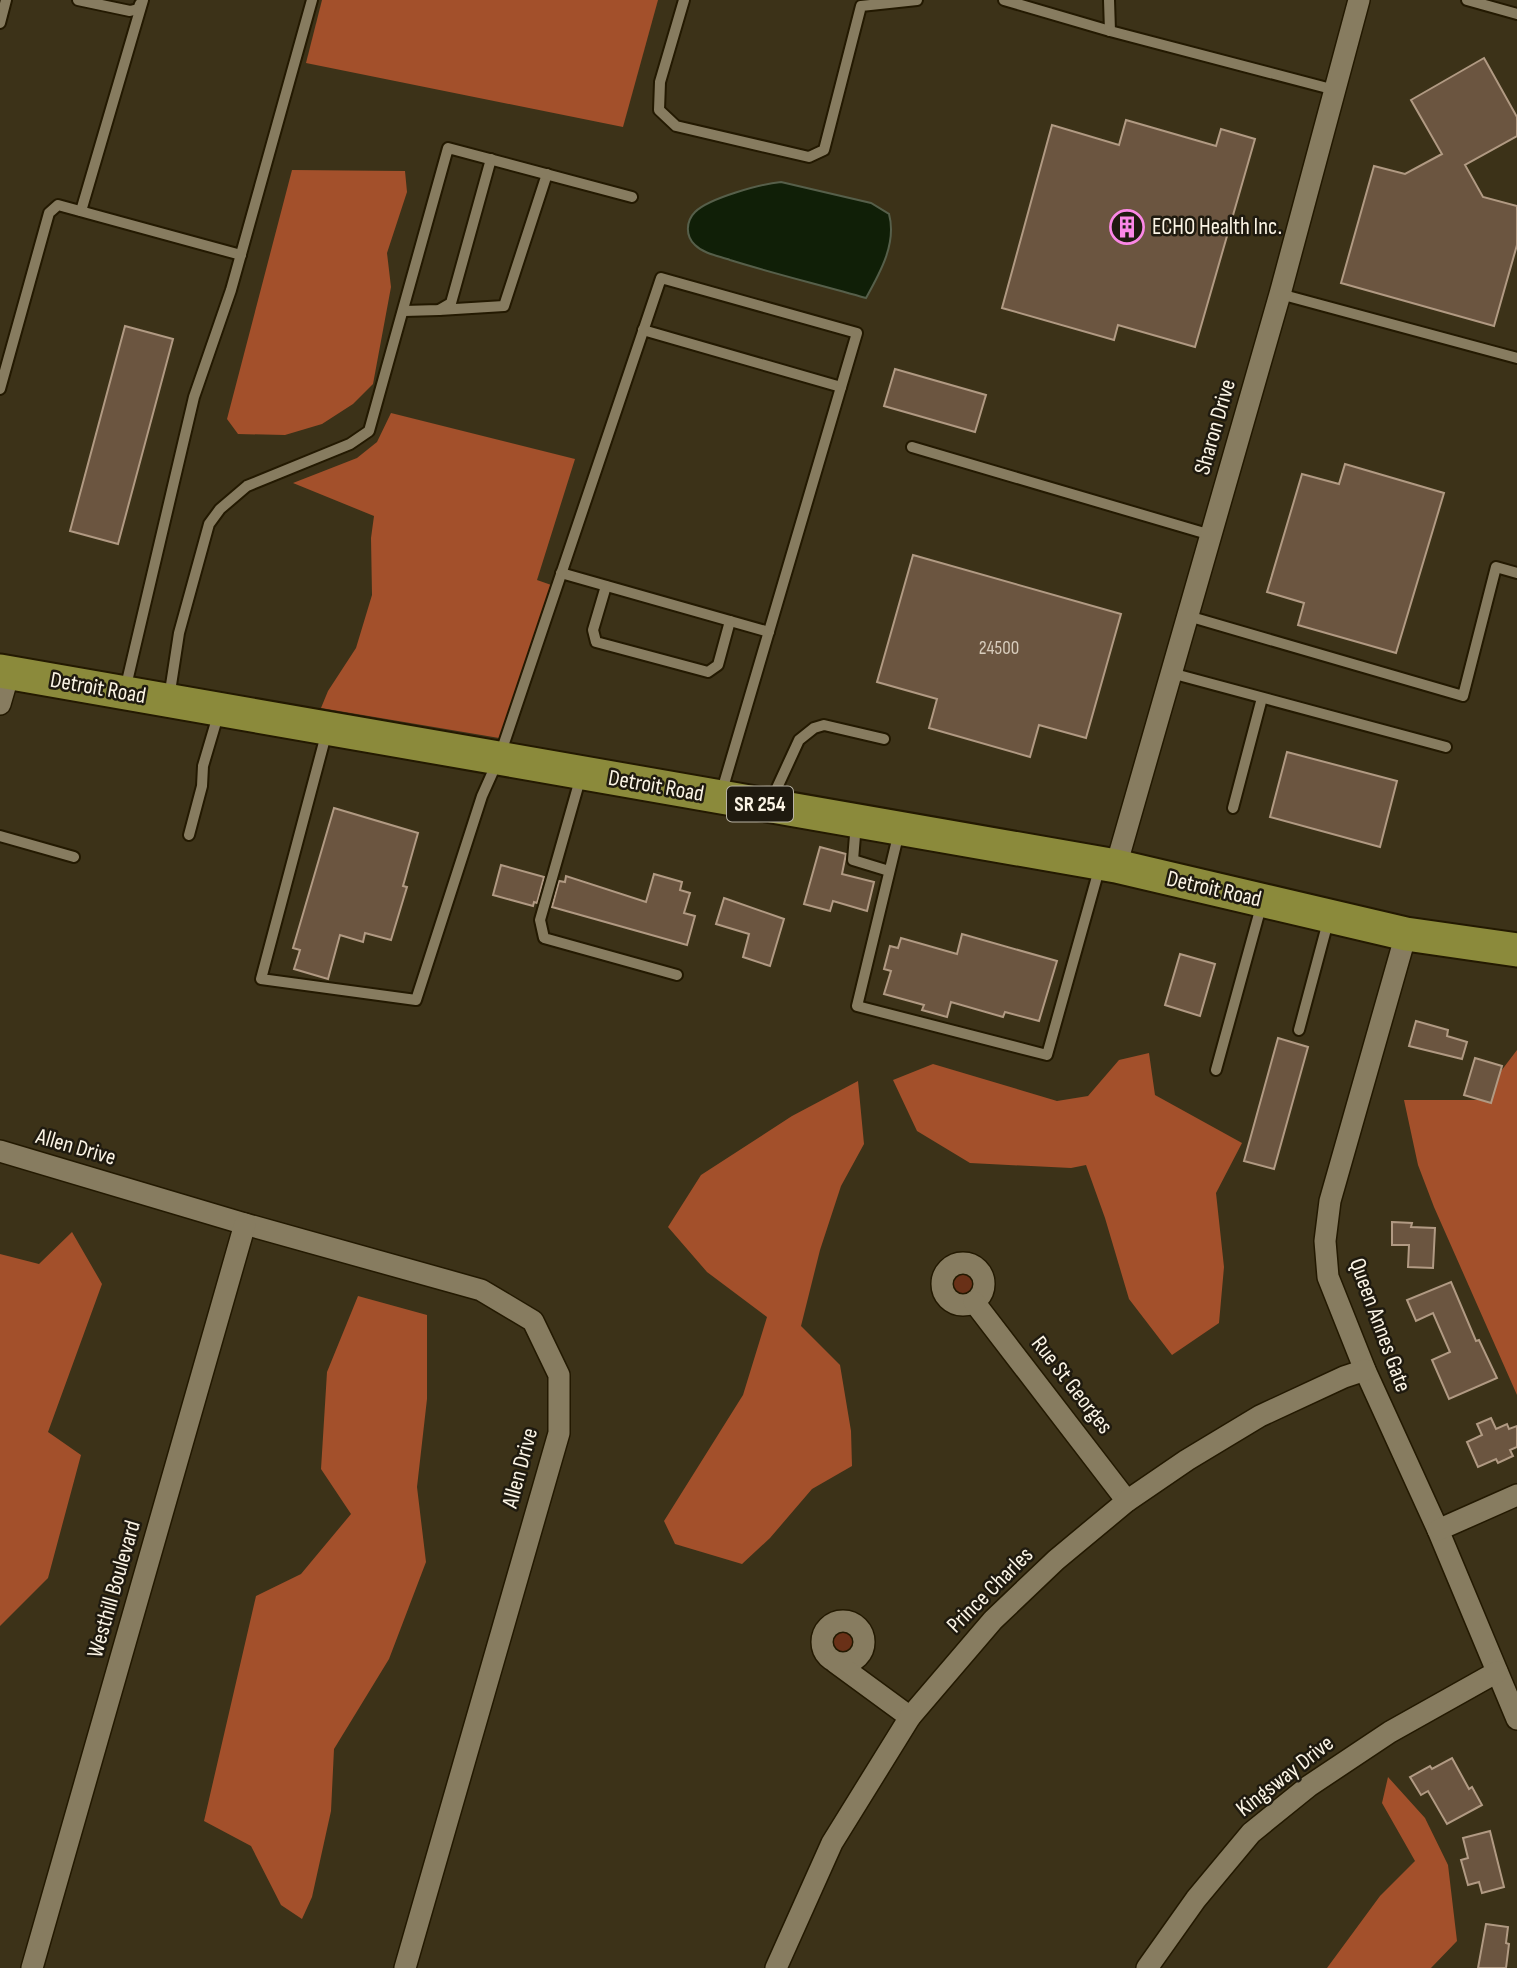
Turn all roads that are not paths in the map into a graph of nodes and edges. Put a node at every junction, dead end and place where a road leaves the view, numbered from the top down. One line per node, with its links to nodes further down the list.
1 (6, 0): 12 (lane)
2 (78, 0): 3 (lane)
3 (143, 0): 18 (lane)
4 (312, 0): 19 (lane)
5 (684, 0): 6 (lane)
6 (917, 0)
7 (1004, 0): 13 (lane)
8 (1109, 0): 13 (lane)
9 (1359, 0): 14 (street, Sharon Drive)
10 (1466, 0): 11 (lane)
11 (1517, 15)
12 (0, 23)
13 (1110, 31): 14 (lane)
14 (1335, 90): 20 (street, Sharon Drive)
15 (491, 159): 16 (lane); 21 (lane); 22 (lane)
16 (547, 174): 17 (lane); 21 (lane)
17 (632, 197)
18 (80, 211): 19 (lane); 26 (lane)
19 (240, 255): 37 (lane)
20 (1280, 294): 24 (lane); 28 (street, Sharon Drive)
21 (439, 310): 22 (lane)
22 (404, 311): 39 (lane)
23 (643, 330): 25 (lane); 25 (lane); 29 (lane)
24 (1517, 358)
25 (841, 387): 34 (lane)
26 (0, 389)
27 (912, 447): 28 (lane)
28 (1211, 535): 32 (street, Sharon Drive)
29 (562, 572): 31 (lane); 45 (lane)
30 (1517, 573): 32 (lane)
31 (606, 586): 33 (lane); 33 (lane)
32 (1188, 616): 36 (street, Sharon Drive)
33 (730, 621): 34 (lane)
34 (768, 632): 47 (lane)
35 (5, 672): 37 (main road, Detroit Road / SR 254); 40 (street)
36 (1171, 674): 38 (lane); 55 (street, Sharon Drive)
37 (124, 693): 39 (main road, Detroit Road / SR 254)
38 (1262, 698): 44 (lane); 49 (lane)
39 (169, 701): 41 (main road, Detroit Road / SR 254)
40 (0, 704)
41 (220, 710): 42 (main road, Detroit Road / SR 254); 52 (lane)
42 (328, 728): 45 (main road, Detroit Road / SR 254); 45 (lane)
43 (884, 739): 48 (lane)
44 (1446, 747)
45 (499, 758): 46 (main road, Detroit Road / SR 254)
46 (581, 773): 47 (main road, Detroit Road / SR 254); 61 (lane)
47 (720, 797): 48 (main road, Detroit Road / SR 254)
48 (769, 806): 50 (main road, Detroit Road / SR 254)
49 (1233, 808)
50 (856, 821): 51 (main road, Detroit Road / SR 254); 56 (lane)
51 (900, 828): 55 (main road, Detroit Road / SR 254); 56 (lane)
52 (189, 835)
53 (0, 836): 54 (lane)
54 (75, 857)
55 (1108, 865): 56 (lane); 57 (main road, Detroit Road / SR 254)
56 (889, 871)
57 (1262, 900): 58 (main road, Detroit Road / SR 254); 63 (lane)
58 (1329, 916): 59 (main road, Detroit Road / SR 254); 62 (lane)
59 (1406, 933): 60 (main road, Detroit Road / SR 254); 67 (street, Queen Annes Gate)
60 (1517, 950)
61 (677, 975)
62 (1299, 1030)
63 (1216, 1070)
64 (0, 1151): 65 (street, Allen Drive)
65 (246, 1224): 75 (street, Westhill Boulevard); 76 (street, Allen Drive)
66 (974, 1302): 69 (street, Rue St Georges)
67 (1365, 1370): 69 (street, Prince Charles); 70 (street, Queen Annes Gate)
68 (1517, 1495): 70 (street)
69 (1127, 1500): 73 (street, Prince Charles)
70 (1438, 1530): 72 (street, Queen Annes Gate)
71 (835, 1662): 73 (street)
72 (1497, 1672): 74 (street, Queen Annes Gate); 78 (street, Kingsway Drive)
73 (910, 1717): 77 (street, Prince Charles)
74 (1517, 1719)
75 (32, 1968)
76 (405, 1968)
77 (776, 1968)
78 (1147, 1968)

